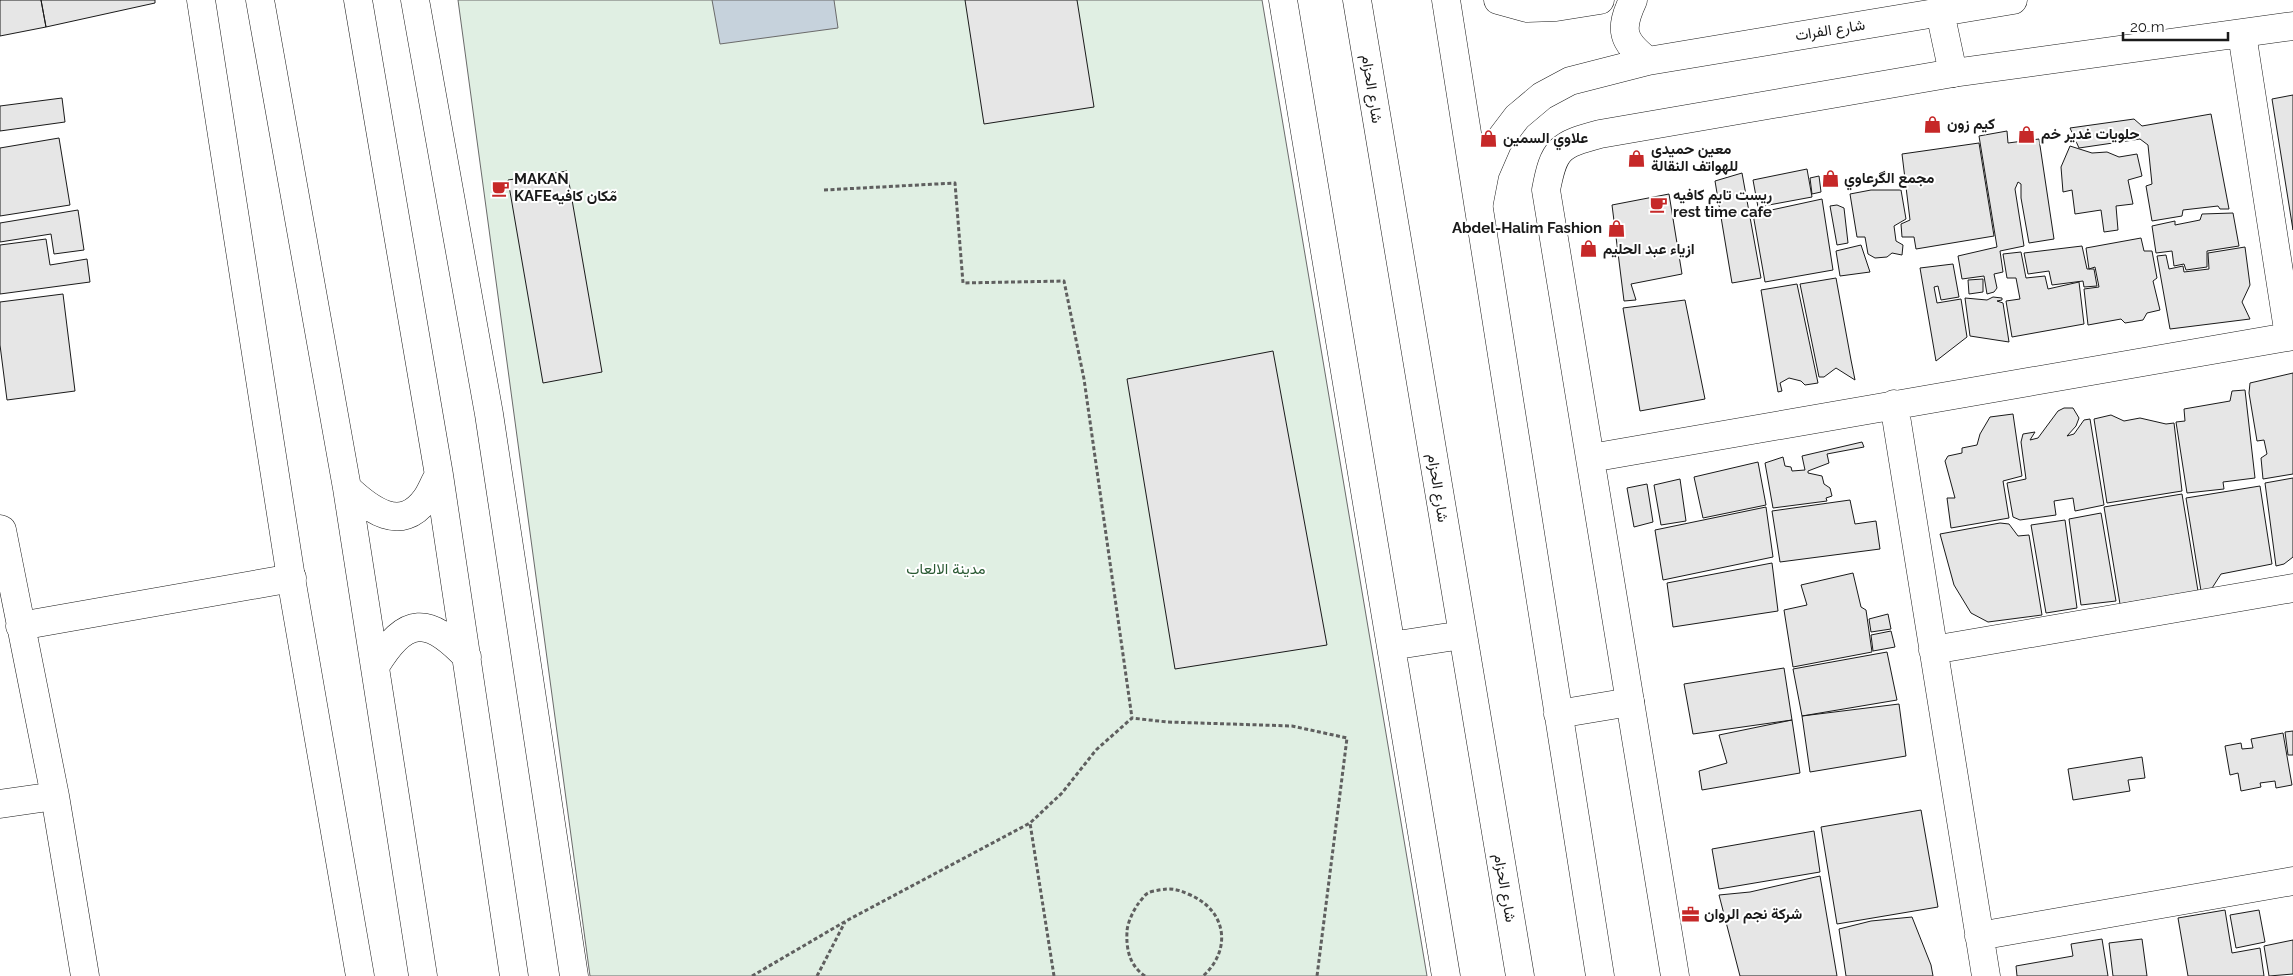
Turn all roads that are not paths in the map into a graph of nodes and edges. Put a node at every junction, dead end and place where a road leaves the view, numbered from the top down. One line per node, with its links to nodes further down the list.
1 (201, 0): 24 (street)
2 (260, 0): 22 (street)
3 (358, 0): 21 (street)
4 (415, 0): 42 (street)
5 (1283, 0): 28 (street)
6 (1357, 0): 27 (street, شارع الحزام)
7 (1446, 0): 17 (street)
8 (1498, 0): 9 (street)
9 (1600, 0)
10 (1633, 0): 15 (street)
11 (2013, 0): 12 (street, شارع الفرات)
12 (1940, 12): 15 (street, شارع الفرات); 16 (street)
13 (2293, 26): 14 (street)
14 (2242, 34): 16 (street); 18 (street)
15 (1648, 61): 17 (street, شارع الفرات)
16 (1953, 73): 20 (street)
17 (1478, 203): 33 (street)
18 (2291, 336): 19 (street)
19 (1894, 404): 20 (street); 29 (street)
20 (1591, 458): 32 (street)
21 (439, 475): 22 (street); 30 (street)
22 (347, 488): 31 (street)
23 (1, 526): 26 (street)
24 (292, 578): 26 (street); 39 (street)
25 (2293, 588): 29 (street)
26 (20, 626): 34 (street)
27 (1462, 635): 28 (street); 44 (street, شارع الحزام)
28 (1391, 646): 43 (street)
29 (1933, 650): 37 (street)
30 (467, 657): 31 (street); 41 (street)
31 (376, 665): 40 (street)
32 (1630, 702): 33 (street); 46 (street)
33 (1558, 714): 45 (street)
34 (55, 796): 35 (street); 38 (street)
35 (0, 804)
36 (2293, 881): 37 (street)
37 (1980, 936): 47 (street)
38 (85, 976)
39 (360, 976)
40 (423, 976)
41 (514, 976)
42 (574, 976)
43 (1446, 976)
44 (1520, 976)
45 (1600, 976)
46 (1675, 976)
47 (1986, 976)

